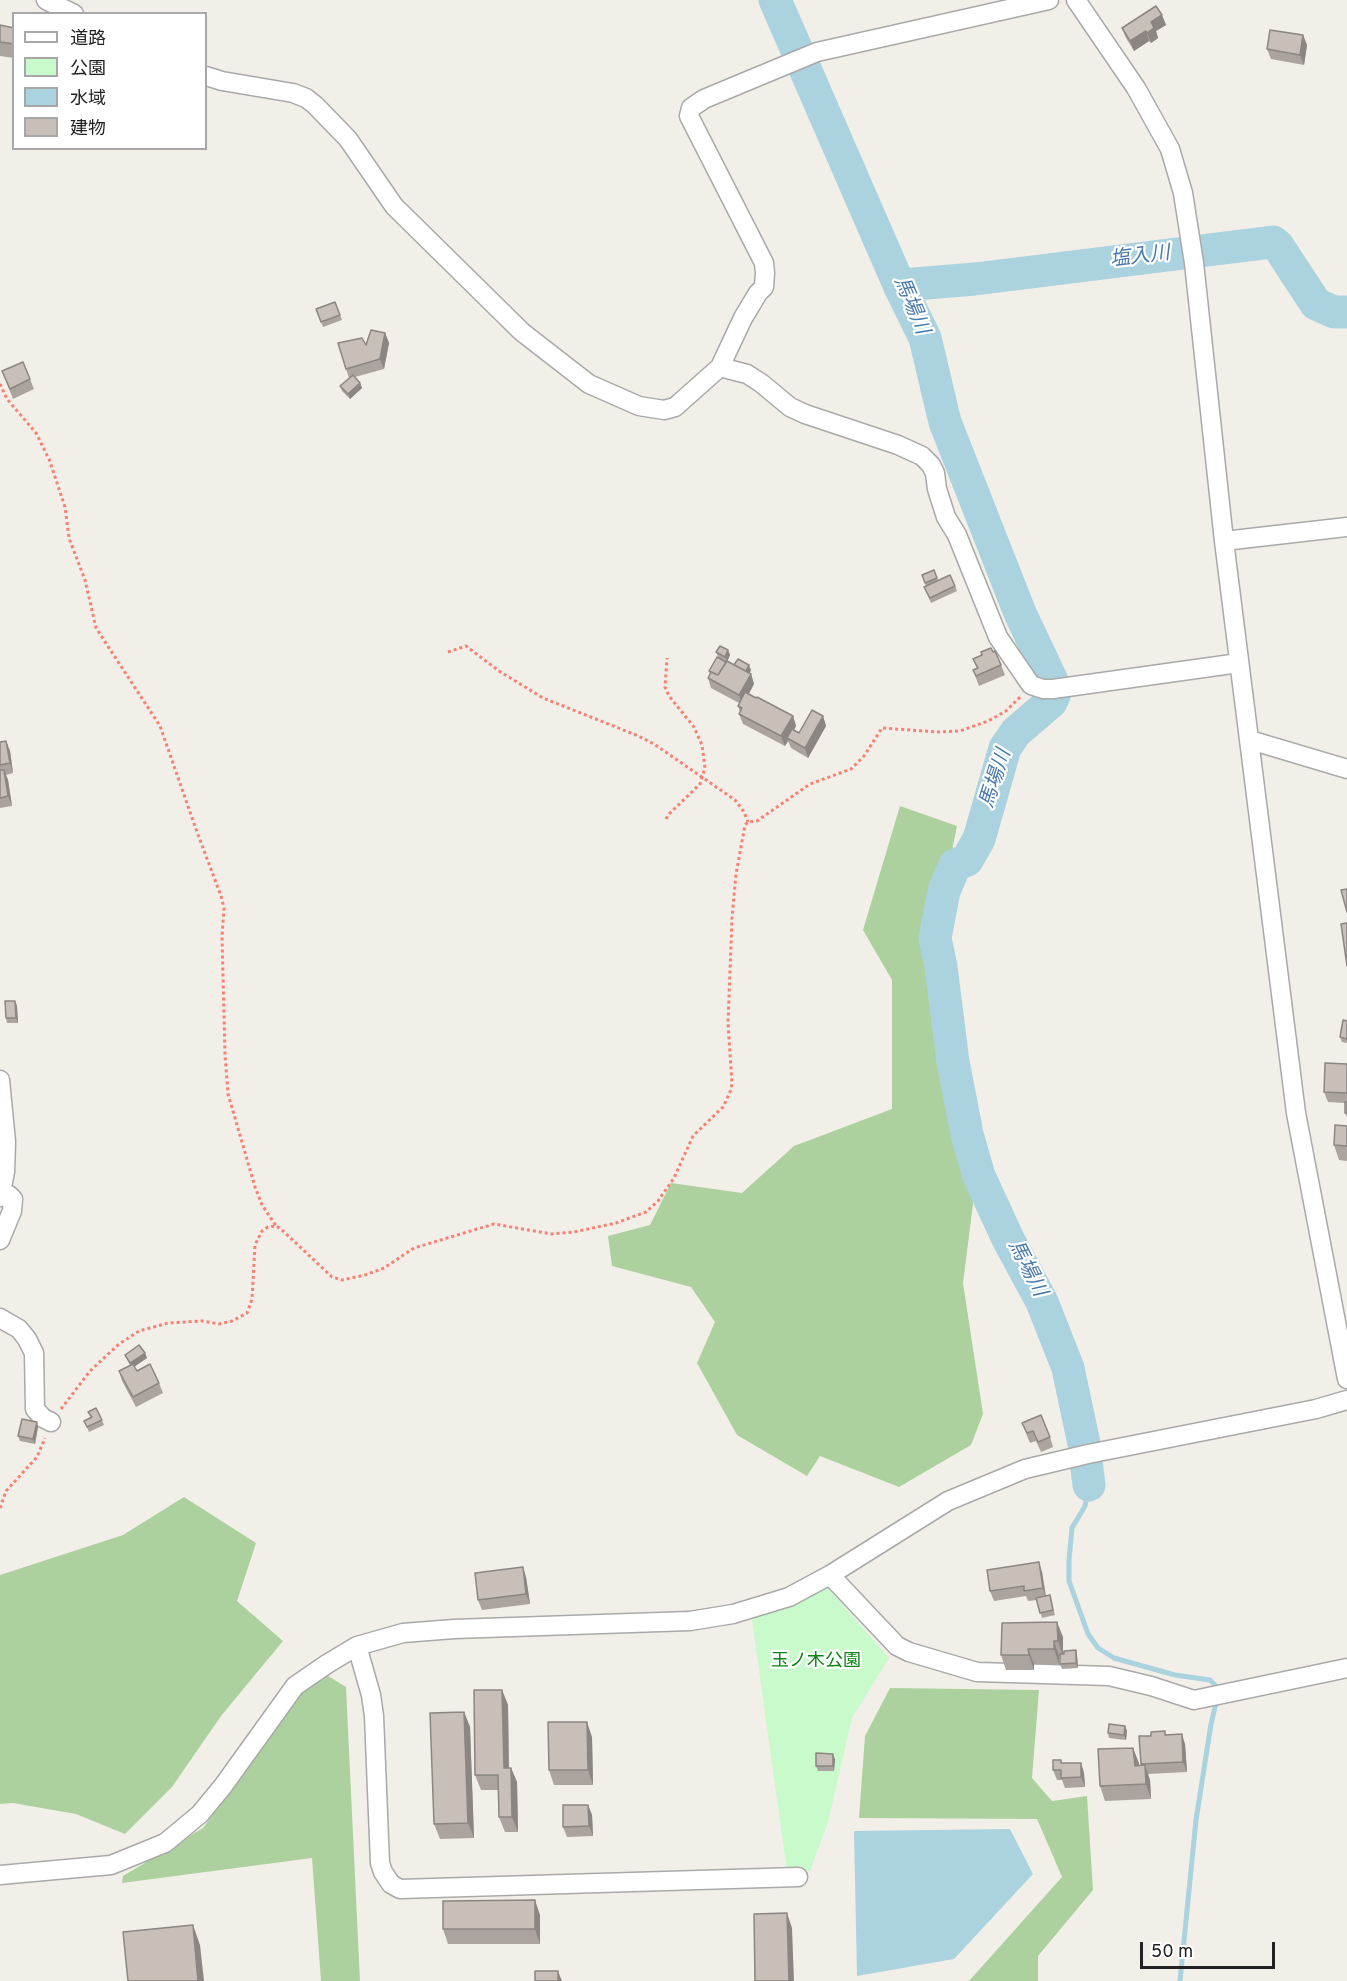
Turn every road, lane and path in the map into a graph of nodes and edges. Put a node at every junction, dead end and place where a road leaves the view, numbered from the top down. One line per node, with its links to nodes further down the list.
1 (46, 0): 4 (street)
2 (1049, 0): 6 (street)
3 (1076, 0): 9 (street)
4 (70, 12)
5 (207, 75): 6 (street)
6 (720, 368): 13 (street)
7 (0, 384): 21 (path)
8 (1347, 527): 9 (street)
9 (1224, 541): 12 (street)
10 (448, 652): 16 (path)
11 (667, 658): 16 (path)
12 (1239, 663): 13 (street); 14 (street)
13 (1031, 685): 18 (path)
14 (1250, 740): 15 (street); 24 (street)
15 (1347, 769)
16 (703, 778): 17 (path); 18 (path)
17 (666, 819)
18 (748, 822): 21 (path)
19 (0, 1080): 20 (street)
20 (0, 1195): 22 (street)
21 (276, 1226): 26 (path)
22 (0, 1240)
23 (0, 1318): 26 (street)
24 (1347, 1378)
25 (1347, 1400): 28 (street)
26 (51, 1422): 27 (path)
27 (0, 1508)
28 (830, 1575): 29 (street); 30 (street)
29 (357, 1646): 31 (street); 32 (street)
30 (1347, 1668)
31 (0, 1875)
32 (798, 1876)

